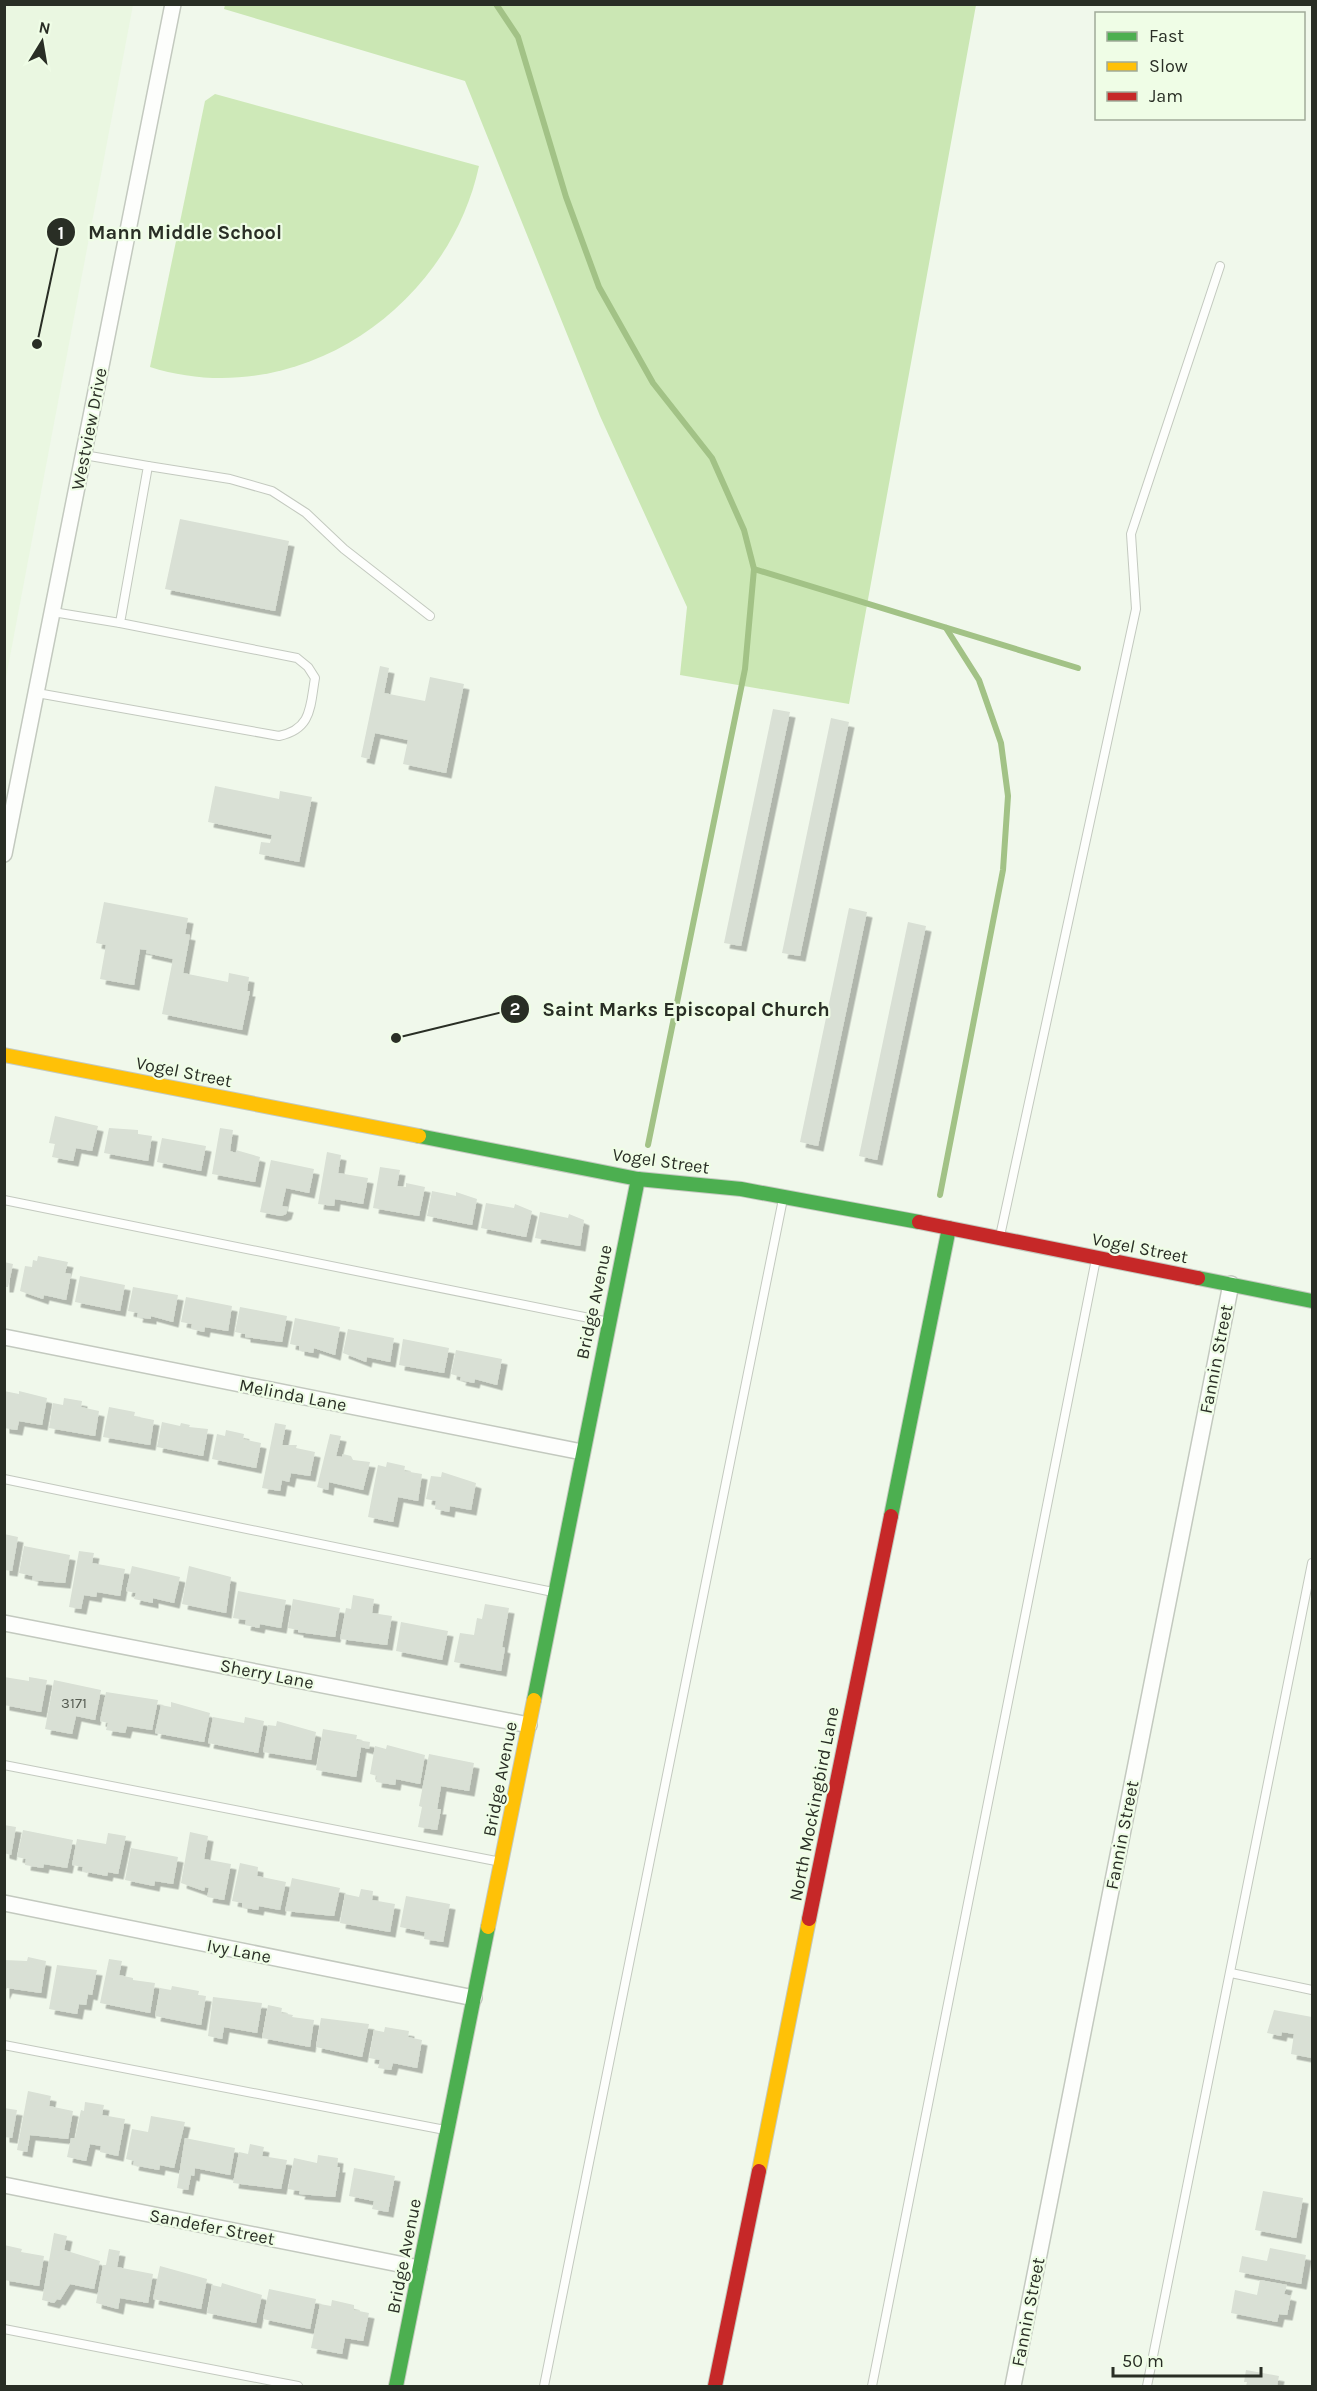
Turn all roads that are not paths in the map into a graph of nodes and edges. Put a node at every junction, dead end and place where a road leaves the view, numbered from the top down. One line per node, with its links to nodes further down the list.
1 (173, 4): 3 (street, Westview Drive)
2 (1220, 266): 15 (lane)
3 (84, 455): 4 (lane); 5 (street, Westview Drive)
4 (148, 466): 6 (lane); 7 (lane)
5 (53, 612): 7 (lane); 8 (street, Westview Drive)
6 (430, 616)
7 (120, 624): 8 (lane)
8 (37, 693): 9 (street, Westview Drive)
9 (4, 854)
10 (4, 1055): 11 (street, Vogel Street)
11 (638, 1179): 12 (street, Vogel Street); 19 (street, Bridge Avenue)
12 (783, 1197): 14 (street, Vogel Street); 40 (lane)
13 (4, 1200): 19 (lane)
14 (949, 1228): 15 (street, Vogel Street); 41 (street, North Mockingbird Lane)
15 (999, 1238): 16 (street, Vogel Street)
16 (1097, 1257): 17 (street, Vogel Street); 42 (lane)
17 (1230, 1284): 18 (street, Vogel Street); 43 (street, Fannin Street)
18 (1312, 1301)
19 (609, 1322): 21 (street, Bridge Avenue)
20 (4, 1337): 21 (street, Melinda Lane)
21 (582, 1452): 24 (street, Bridge Avenue)
22 (4, 1479): 24 (lane)
23 (1312, 1563): 30 (lane)
24 (555, 1592): 26 (street, Bridge Avenue)
25 (4, 1623): 26 (street, Sherry Lane)
26 (530, 1725): 28 (street, Bridge Avenue)
27 (4, 1765): 28 (lane)
28 (502, 1862): 32 (street, Bridge Avenue)
29 (4, 1903): 32 (street, Ivy Lane)
30 (1231, 1973): 31 (lane); 44 (lane)
31 (1312, 1990)
32 (474, 1998): 34 (street, Bridge Avenue)
33 (4, 2046): 34 (lane)
34 (447, 2130): 36 (street, Bridge Avenue)
35 (4, 2185): 36 (street, Sandefer Street)
36 (419, 2268): 39 (street, Bridge Avenue)
37 (4, 2329): 38 (lane)
38 (298, 2386)
39 (396, 2386)
40 (544, 2386)
41 (715, 2386)
42 (872, 2386)
43 (1013, 2386)
44 (1147, 2386)

